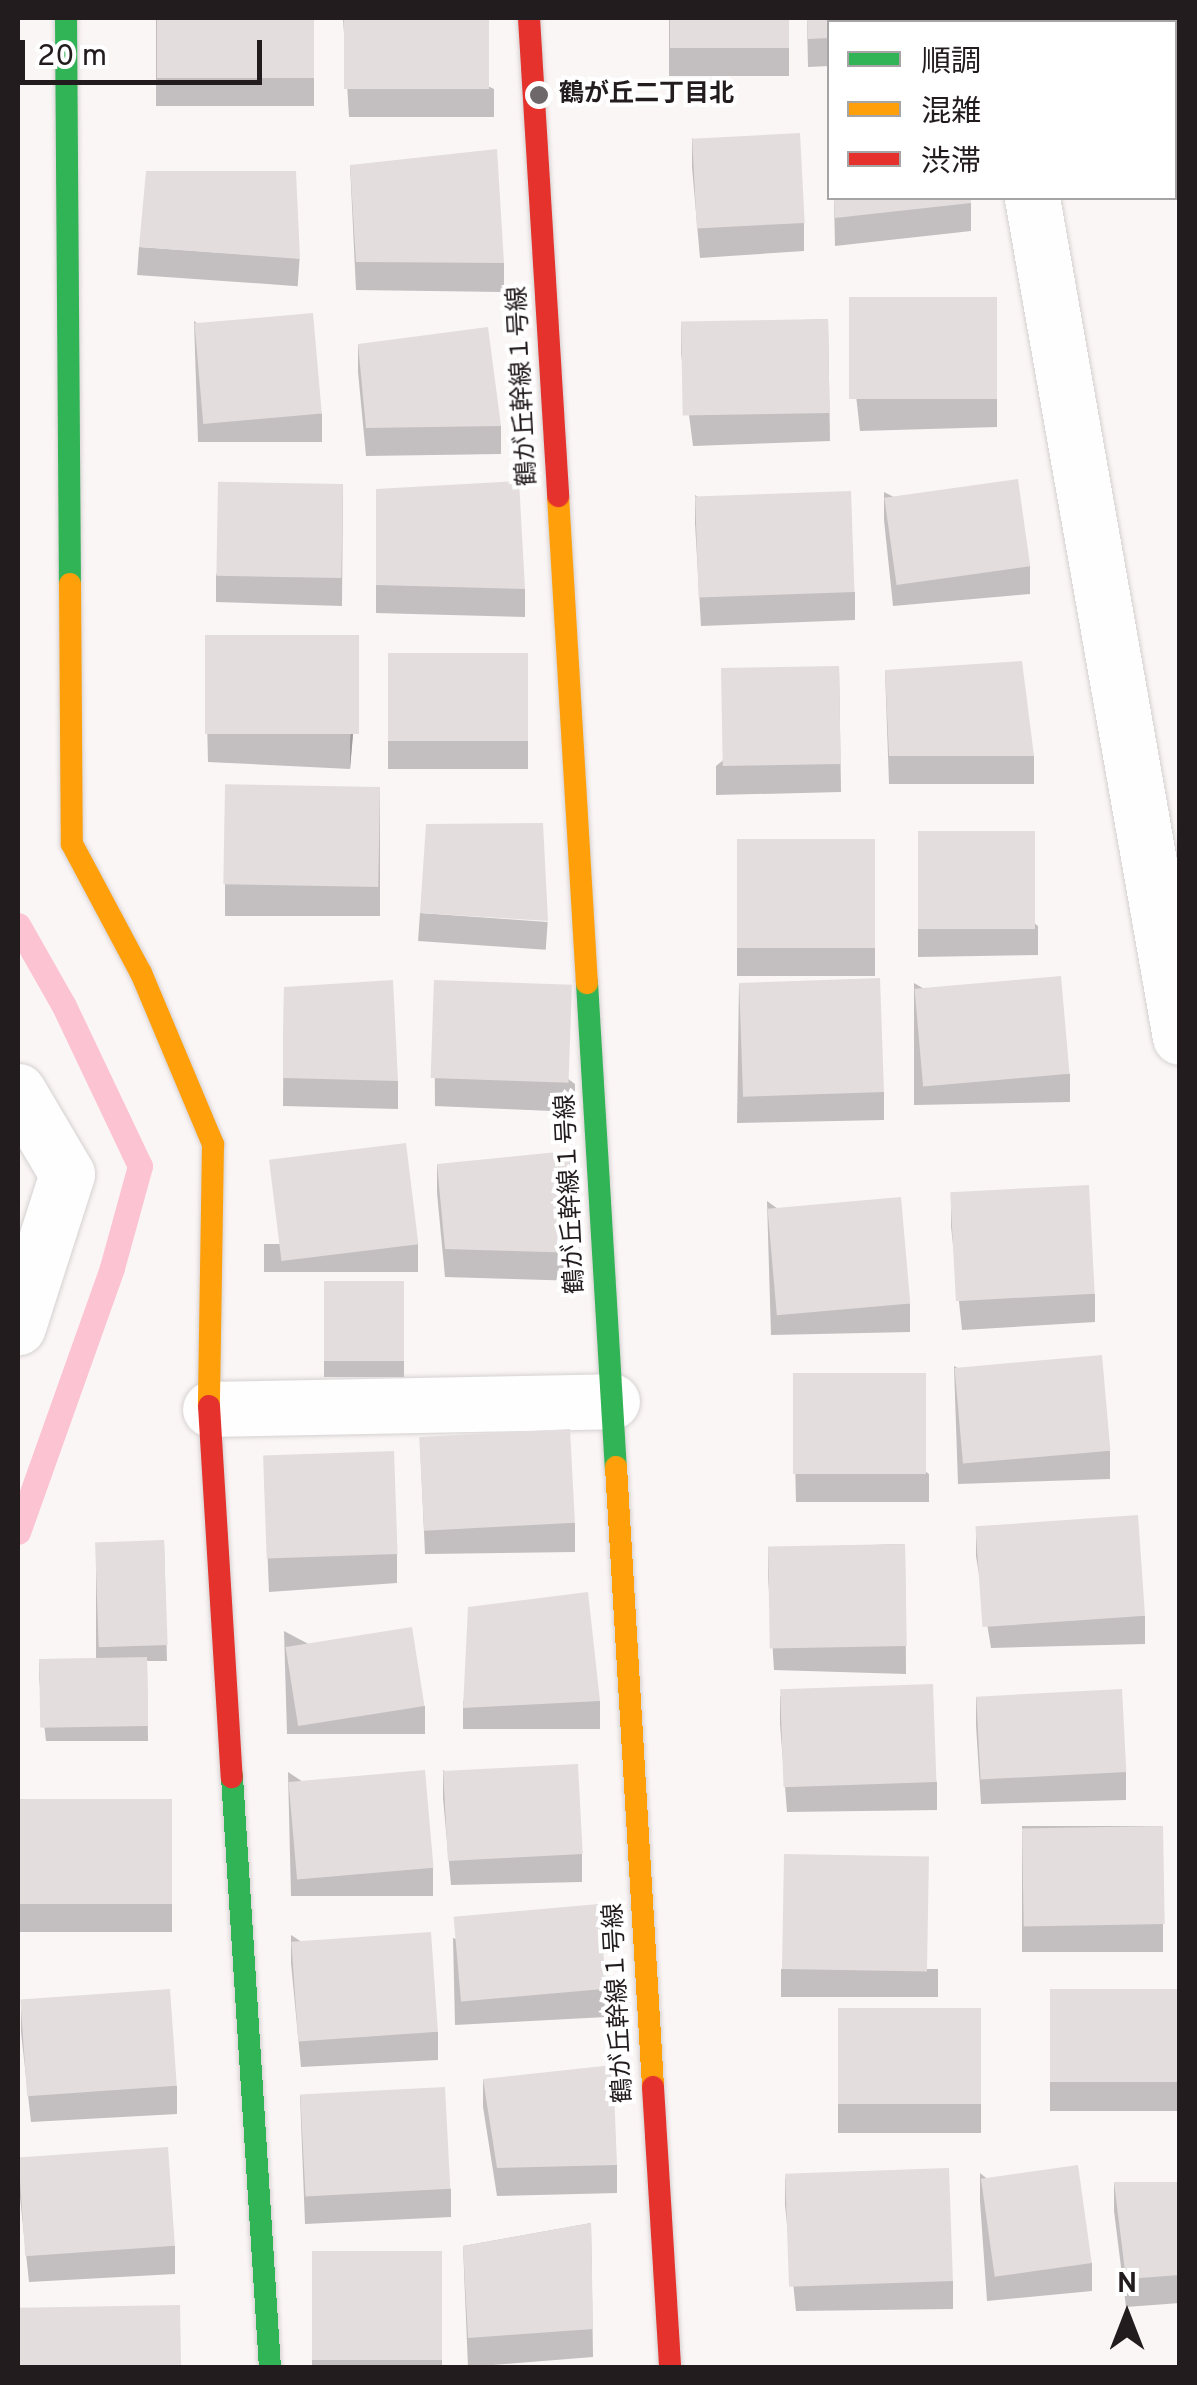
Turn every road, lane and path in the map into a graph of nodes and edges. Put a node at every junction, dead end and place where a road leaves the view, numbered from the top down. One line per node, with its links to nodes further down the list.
1 (66, 18): 8 (street)
2 (529, 18): 7 (street, 鶴が丘幹線１号線)
3 (1032, 200): 4 (street)
4 (1180, 1037)
5 (18, 1091): 6 (street)
6 (18, 1328)
7 (612, 1401): 8 (street); 10 (street, 鶴が丘幹線１号線)
8 (210, 1409): 9 (street)
9 (270, 2368)
10 (670, 2368)

